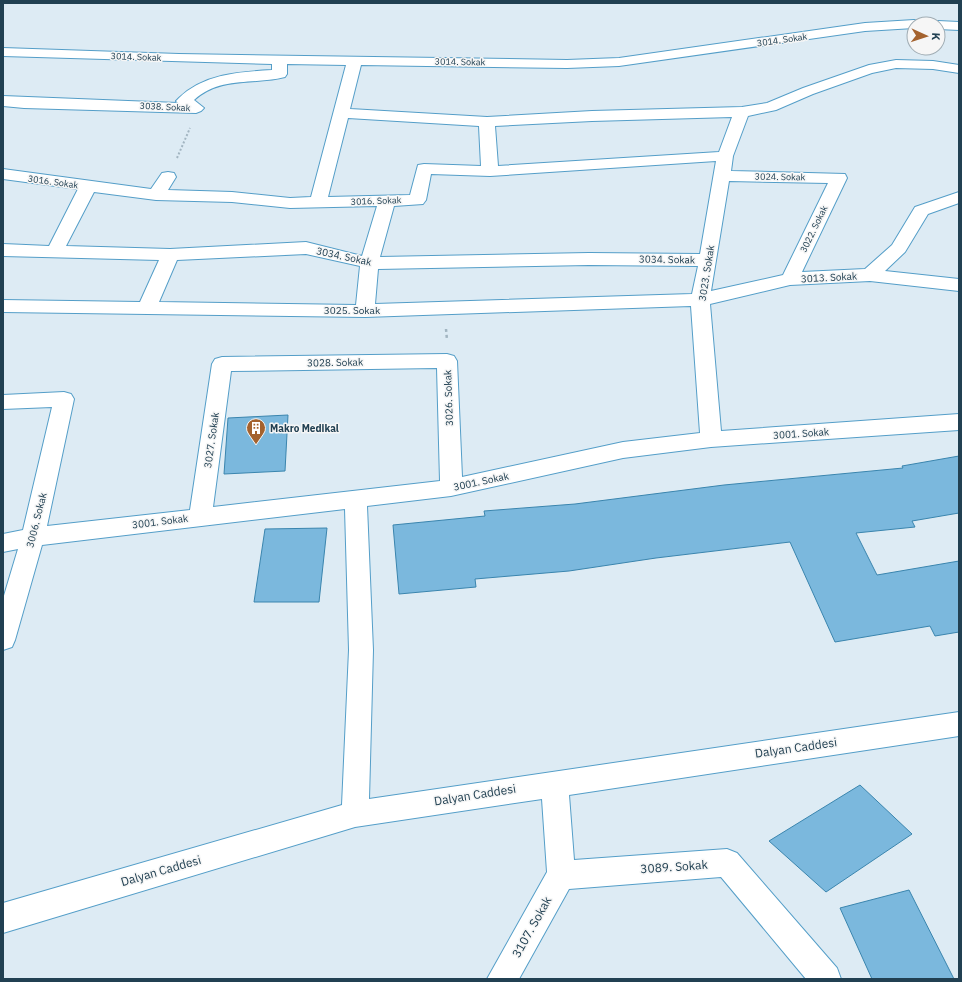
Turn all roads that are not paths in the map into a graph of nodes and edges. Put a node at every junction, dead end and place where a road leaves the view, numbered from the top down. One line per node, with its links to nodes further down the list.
1 (906, 25): 6 (street, 3014. Sokak)
2 (946, 25): 3 (street)
3 (959, 26)
4 (3, 52): 5 (street, 3014. Sokak)
5 (279, 60): 6 (street, 3014. Sokak); 8 (street, 3038. Sokak)
6 (355, 60): 10 (street)
7 (959, 69): 9 (street)
8 (3, 101)
9 (742, 112): 11 (street); 12 (street, 3023. Sokak)
10 (342, 113): 11 (street); 22 (street)
11 (487, 122): 13 (street)
12 (725, 156): 13 (street, 3016. Sokak); 15 (street, 3023. Sokak)
13 (490, 171): 21 (street, 3016. Sokak)
14 (3, 174): 18 (street, 3016. Sokak)
15 (720, 176): 17 (street, 3024. Sokak); 26 (street, 3023. Sokak)
16 (168, 177): 19 (street)
17 (839, 178): 29 (street, 3022. Sokak)
18 (88, 187): 19 (street, 3016. Sokak); 24 (street)
19 (156, 195): 22 (street, 3016. Sokak)
20 (959, 196): 28 (street)
21 (387, 201): 22 (street, 3016. Sokak); 27 (street)
22 (318, 203)
23 (3, 250): 24 (street, 3034. Sokak)
24 (55, 251): 25 (street, 3034. Sokak)
25 (170, 255): 27 (street, 3034. Sokak); 33 (street)
26 (708, 260): 27 (street, 3034. Sokak); 31 (street, 3023. Sokak)
27 (369, 263): 34 (street)
28 (870, 275): 29 (street, 3013. Sokak); 30 (street, 3013. Sokak)
29 (790, 279): 31 (street, 3013. Sokak)
30 (959, 285)
31 (700, 300): 34 (street, 3025. Sokak); 39 (street, 3023. Sokak)
32 (3, 306): 33 (street, 3025. Sokak)
33 (147, 307): 34 (street, 3025. Sokak)
34 (365, 311)
35 (447, 361): 36 (street, 3028. Sokak); 40 (street, 3026. Sokak)
36 (222, 364): 42 (street, 3027. Sokak)
37 (3, 402): 43 (street, 3006. Sokak)
38 (959, 422): 39 (street, 3001. Sokak)
39 (711, 439): 40 (street, 3001. Sokak)
40 (450, 488): 41 (street, 3001. Sokak)
41 (356, 500): 42 (street, 3001. Sokak); 48 (street)
42 (200, 517): 43 (street, 3001. Sokak)
43 (33, 537): 44 (street, 3001. Sokak); 45 (street, 3006. Sokak)
44 (3, 543)
45 (3, 640)
46 (959, 724): 47 (street, Dalyan Caddesi)
47 (555, 783): 48 (street, Dalyan Caddesi); 49 (street)
48 (355, 814): 50 (street, Dalyan Caddesi)
49 (561, 875): 51 (street, 3107. Sokak); 52 (street, 3089. Sokak)
50 (3, 918)
51 (502, 979)
52 (826, 979)

